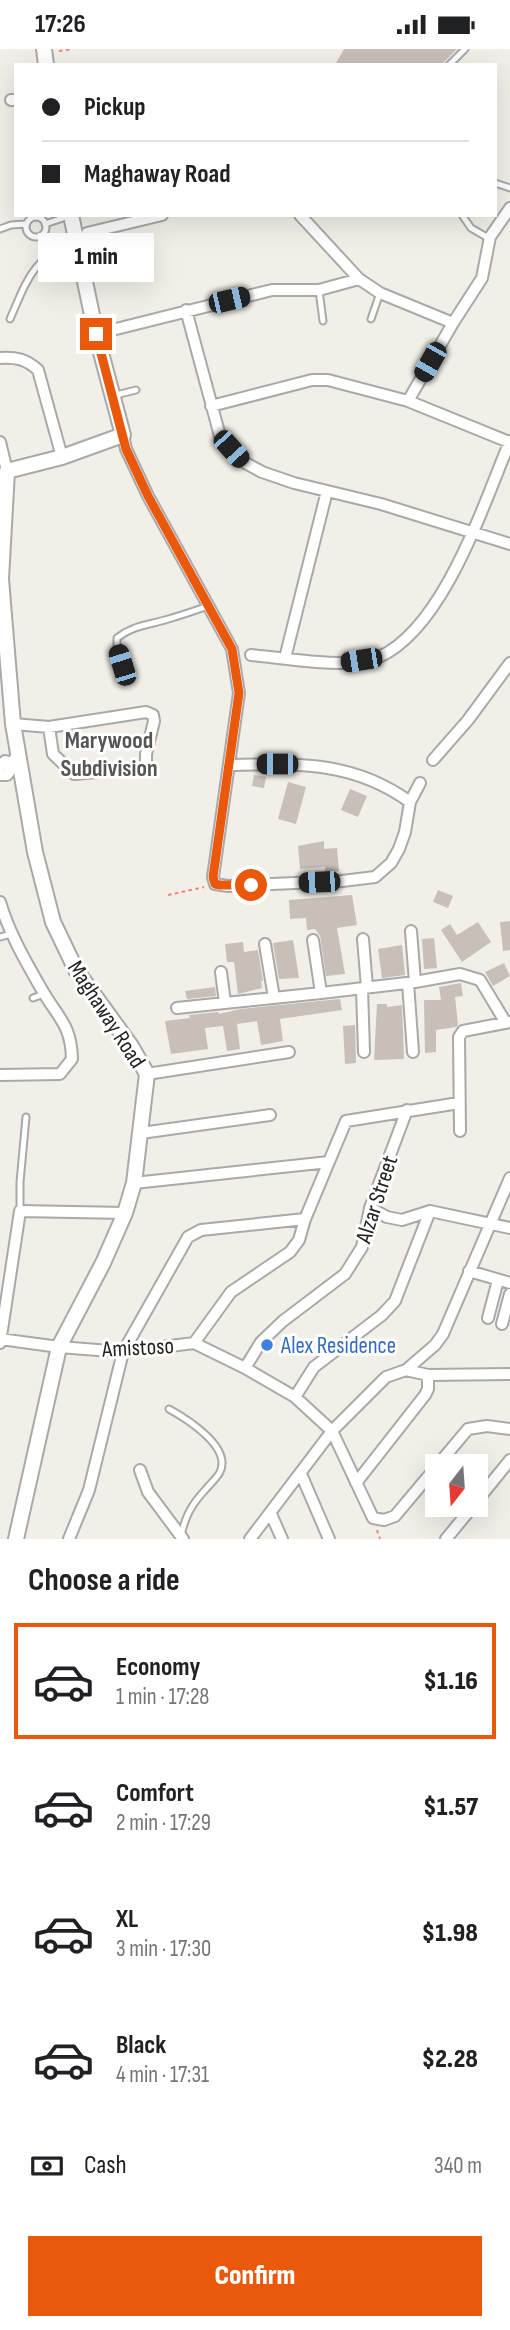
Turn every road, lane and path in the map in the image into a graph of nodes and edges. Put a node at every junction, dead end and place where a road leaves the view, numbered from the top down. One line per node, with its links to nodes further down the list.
1 (466, 49): 2 (lane)
2 (451, 63)
3 (510, 208): 13 (street)
4 (64, 217): 10 (lane)
5 (70, 217): 14 (street)
6 (154, 217): 12 (street)
7 (302, 217): 15 (street)
8 (463, 217): 13 (lane)
9 (26, 224): 10 (lane); 10 (lane); 11 (lane)
10 (45, 224)
11 (0, 229)
12 (87, 233)
13 (490, 239): 22 (street)
14 (75, 243): 19 (lane); 23 (street)
15 (359, 279): 16 (street); 17 (street)
16 (319, 290): 18 (street); 21 (lane)
17 (380, 293): 20 (lane); 22 (street)
18 (186, 310): 23 (street); 28 (street)
19 (10, 319)
20 (371, 319)
21 (323, 321)
22 (453, 323): 27 (street)
23 (96, 334): 26 (street)
24 (0, 358): 32 (street)
25 (136, 390): 26 (lane)
26 (113, 396): 29 (street)
27 (408, 401): 28 (street); 31 (street)
28 (211, 407): 34 (street)
29 (123, 435): 32 (street); 38 (street)
30 (0, 442): 33 (street)
31 (510, 442): 35 (street)
32 (62, 457): 33 (street)
33 (7, 471): 37 (street, Maghaway Road)
34 (327, 491): 35 (street); 41 (street)
35 (472, 532): 36 (street); 41 (street)
36 (510, 544)
37 (1, 556): 39 (street, Maghaway Road)
38 (208, 606): 43 (lane); 47 (street)
39 (2, 612): 44 (street, Maghaway Road)
40 (251, 655): 41 (street)
41 (285, 658)
42 (510, 663): 46 (street)
43 (122, 665)
44 (13, 724): 45 (street); 48 (street, Maghaway Road)
45 (48, 727): 45 (street)
46 (433, 760)
47 (229, 765): 50 (street); 51 (street)
48 (5, 767): 72 (street, Maghaway Road)
49 (420, 783): 50 (street)
50 (410, 802): 51 (street)
51 (215, 884): 52 (path)
52 (168, 895)
53 (0, 902): 55 (street)
54 (411, 931): 60 (street)
55 (6, 935): 63 (street)
56 (363, 939): 61 (street)
57 (313, 940): 62 (street)
58 (265, 944): 64 (street)
59 (221, 972): 66 (street)
60 (411, 982): 61 (street); 68 (street); 71 (street)
61 (365, 988): 62 (street); 70 (street)
62 (321, 993): 64 (street)
63 (44, 994): 65 (lane); 73 (street)
64 (274, 997): 66 (street)
65 (33, 998)
66 (225, 1003): 67 (street)
67 (177, 1008)
68 (508, 1023): 74 (street)
69 (289, 1052): 72 (street)
70 (364, 1052)
71 (413, 1052)
72 (147, 1074): 79 (street, Maghaway Road)
73 (0, 1075)
74 (459, 1103): 75 (street); 78 (street)
75 (407, 1110): 80 (street); 83 (street, Alzar Street)
76 (270, 1115): 79 (street)
77 (26, 1117): 84 (lane)
78 (460, 1131)
79 (141, 1133): 82 (street, Maghaway Road)
80 (329, 1162): 82 (street); 87 (street)
81 (510, 1178): 88 (street)
82 (134, 1183): 86 (street, Maghaway Road)
83 (370, 1208): 85 (street); 100 (street, Alzar Street)
84 (20, 1211): 86 (street); 96 (street)
85 (430, 1211): 88 (street); 104 (street)
86 (125, 1213): 98 (street, Maghaway Road)
87 (305, 1219): 97 (street); 99 (street)
88 (489, 1224): 89 (street); 90 (street)
89 (510, 1228)
90 (469, 1271): 91 (street); 101 (street)
91 (498, 1280): 92 (street); 94 (street)
92 (510, 1283)
93 (510, 1294): 95 (street)
94 (488, 1318)
95 (502, 1324)
96 (0, 1340): 98 (street, Amistoso)
97 (194, 1343): 99 (street, Amistoso); 100 (street, Amistoso)
98 (59, 1347): 99 (street, Amistoso); 116 (street, Maghaway Road)
99 (123, 1352): 117 (street)
100 (245, 1368): 104 (street, Amistoso)
101 (406, 1370): 103 (street); 107 (street)
102 (510, 1374): 103 (street)
103 (428, 1375): 111 (street)
104 (295, 1397): 107 (street, Amistoso)
105 (169, 1409): 115 (lane)
106 (510, 1429): 111 (street)
107 (332, 1431): 110 (street); 111 (street)
108 (510, 1460): 112 (street)
109 (140, 1470): 115 (street)
110 (301, 1474): 113 (street); 120 (street)
111 (356, 1483)
112 (488, 1488)
113 (271, 1514): 118 (street); 119 (street)
114 (464, 1517): 121 (street)
115 (182, 1538)
116 (16, 1539)
117 (69, 1539)
118 (250, 1539)
119 (282, 1539)
120 (329, 1539)
121 (446, 1539)

